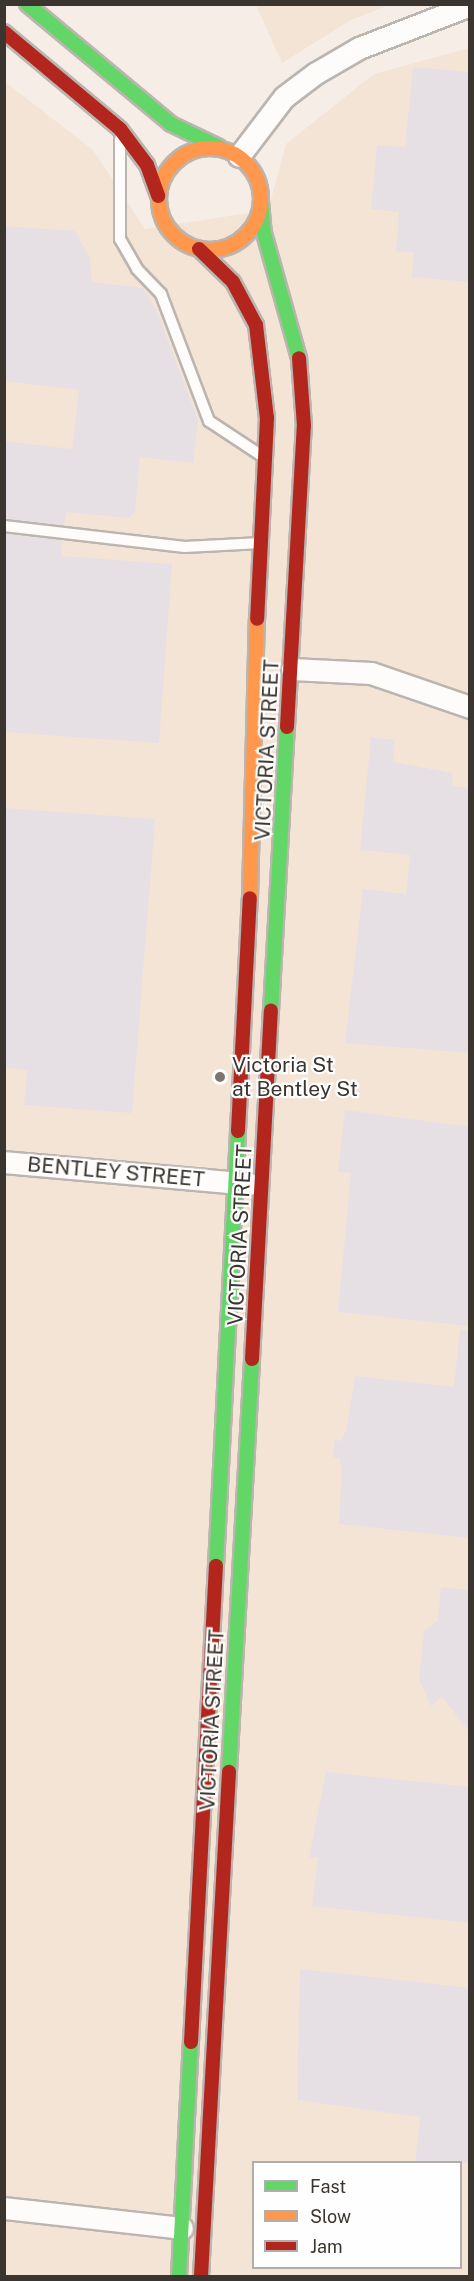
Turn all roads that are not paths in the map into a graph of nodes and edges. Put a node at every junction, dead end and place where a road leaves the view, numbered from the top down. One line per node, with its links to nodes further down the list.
1 (27, 4): 5 (main road)
2 (470, 5): 5 (street)
3 (4, 32): 4 (main road)
4 (120, 129): 6 (main road); 9 (lane)
5 (232, 153): 6 (main road); 7 (main road)
6 (158, 196): 8 (main road)
7 (261, 201): 8 (main road); 12 (main road, VICTORIA STREET)
8 (199, 249): 9 (main road, VICTORIA STREET)
9 (265, 457): 11 (main road, VICTORIA STREET)
10 (4, 526): 11 (lane)
11 (261, 543): 15 (main road, VICTORIA STREET)
12 (292, 669): 13 (street); 16 (main road, VICTORIA STREET)
13 (470, 707)
14 (4, 1162): 15 (street, BENTLEY STREET)
15 (235, 1183): 16 (street, BENTLEY STREET); 18 (main road, VICTORIA STREET)
16 (264, 1185): 20 (main road, VICTORIA STREET)
17 (4, 2208): 18 (street)
18 (182, 2228): 19 (main road, VICTORIA STREET)
19 (180, 2277)
20 (201, 2277)

